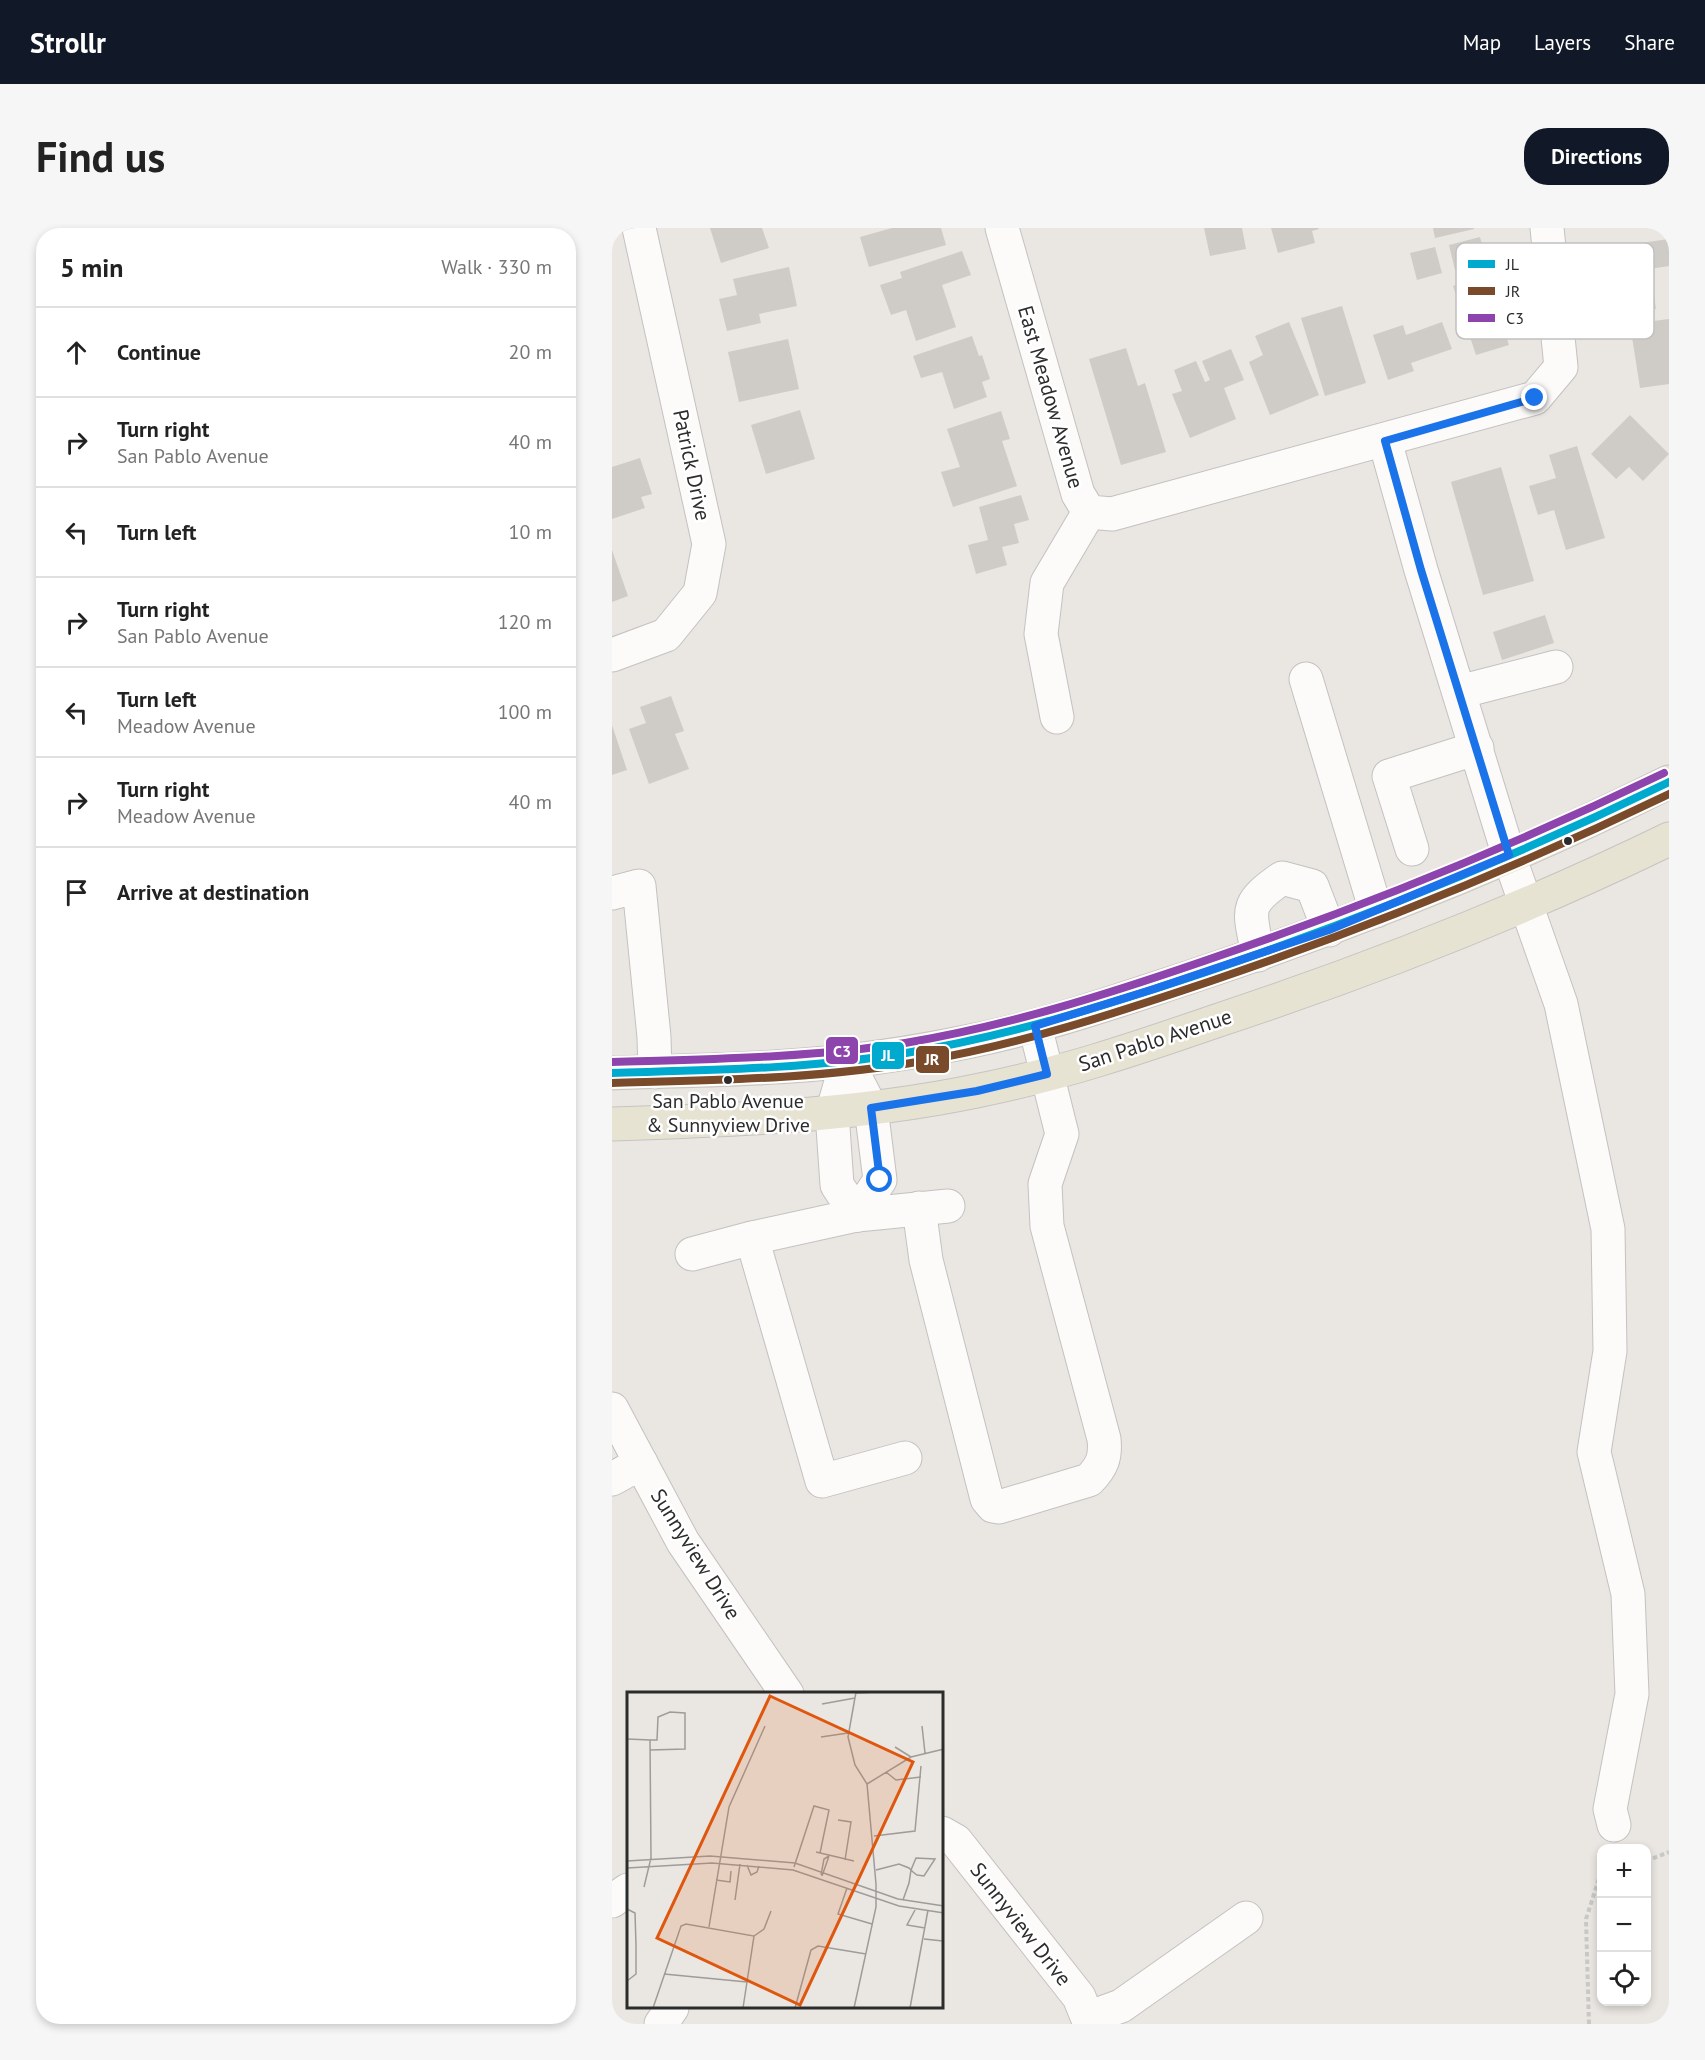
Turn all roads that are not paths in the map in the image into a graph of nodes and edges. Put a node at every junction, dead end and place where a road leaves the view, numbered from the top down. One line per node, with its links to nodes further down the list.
1 (639, 228): 8 (street, Patrick Drive)
2 (1002, 228): 7 (street, East Meadow Avenue)
3 (1547, 228): 4 (street, East Meadow Avenue)
4 (1549, 243)
5 (1559, 339): 6 (street, East Meadow Avenue)
6 (1385, 441): 7 (street, East Meadow Avenue); 11 (street)
7 (1089, 512): 12 (street)
8 (612, 654)
9 (1556, 667): 11 (street)
10 (1306, 679): 20 (street)
11 (1459, 692): 13 (street)
12 (1057, 717)
13 (1477, 748): 16 (street); 17 (street)
14 (1669, 782): 17 (main road)
15 (1669, 839): 19 (main road, San Pablo Avenue)
16 (1412, 849)
17 (1509, 855): 19 (street); 20 (main road)
18 (612, 893): 25 (street)
19 (1526, 903): 27 (main road, San Pablo Avenue); 39 (street)
20 (1376, 911): 21 (main road)
21 (1329, 930): 22 (main road); 22 (street)
22 (1258, 955): 23 (main road)
23 (1035, 1026): 24 (main road); 27 (street)
24 (847, 1061): 25 (main road); 28 (street); 29 (street)
25 (654, 1072): 26 (main road)
26 (612, 1073)
27 (1047, 1074): 28 (main road, San Pablo Avenue); 31 (street)
28 (871, 1108): 29 (main road, San Pablo Avenue); 31 (street)
29 (832, 1113): 30 (main road, San Pablo Avenue); 31 (street)
30 (612, 1124)
31 (857, 1215): 32 (street)
32 (752, 1238): 33 (street); 35 (street)
33 (692, 1254)
34 (612, 1409): 36 (street, Sunnyview Drive)
35 (905, 1458)
36 (641, 1463): 37 (street); 38 (street, Sunnyview Drive)
37 (612, 1479)
38 (786, 1692)
39 (1614, 1825)
40 (944, 1834): 45 (street, Sunnyview Drive)
41 (627, 1891): 42 (street)
42 (612, 1901)
43 (1246, 1917): 45 (street)
44 (671, 2009): 46 (street)
45 (1089, 2021)
46 (661, 2024)

